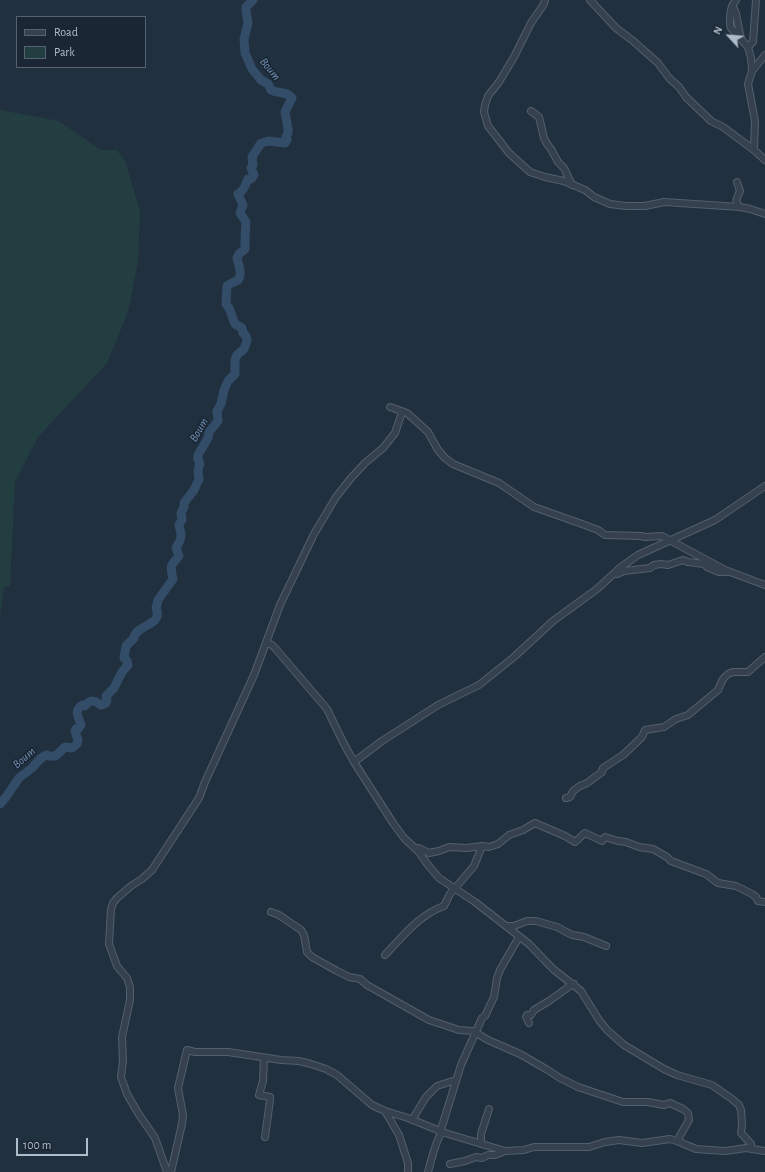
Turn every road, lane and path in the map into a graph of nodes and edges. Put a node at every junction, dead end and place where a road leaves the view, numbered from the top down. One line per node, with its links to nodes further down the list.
1 (545, 0): 12 (street)
2 (590, 0): 9 (street)
3 (756, 0): 5 (street)
4 (734, 3): 5 (street)
5 (748, 47): 7 (street)
6 (765, 55): 7 (street)
7 (752, 71): 9 (street)
8 (531, 111): 12 (street)
9 (754, 150): 10 (street)
10 (765, 160)
11 (737, 182): 13 (street)
12 (572, 185): 13 (street)
13 (740, 207): 14 (street)
14 (765, 214)
15 (390, 407): 16 (street)
16 (402, 412): 18 (street); 22 (street)
17 (765, 486): 18 (street)
18 (670, 541): 19 (street); 20 (street)
19 (728, 571): 20 (street); 21 (street)
20 (610, 578): 24 (street)
21 (765, 585)
22 (266, 642): 24 (street); 51 (street)
23 (765, 656): 25 (street)
24 (354, 762): 27 (street)
25 (566, 798)
26 (482, 846): 27 (street); 28 (street); 29 (street)
27 (415, 848): 28 (street)
28 (456, 889): 31 (street); 34 (street)
29 (765, 902)
30 (271, 912): 37 (street)
31 (506, 926): 32 (street); 33 (street)
32 (519, 937): 35 (street); 37 (street)
33 (606, 946)
34 (385, 955)
35 (574, 984): 36 (street); 47 (street)
36 (529, 1023)
37 (476, 1032): 39 (street); 45 (street)
38 (264, 1058): 41 (street); 44 (street); 52 (street)
39 (456, 1080): 42 (street); 43 (street)
40 (489, 1109): 46 (street)
41 (385, 1111): 42 (street); 53 (street)
42 (412, 1120): 43 (street)
43 (441, 1132): 46 (street); 54 (street)
44 (265, 1137)
45 (677, 1141): 47 (street); 48 (street)
46 (480, 1144): 48 (street)
47 (751, 1148): 49 (street)
48 (505, 1151): 50 (street)
49 (765, 1151)
50 (450, 1164)
51 (167, 1172)
52 (172, 1172)
53 (408, 1172)
54 (428, 1172)

